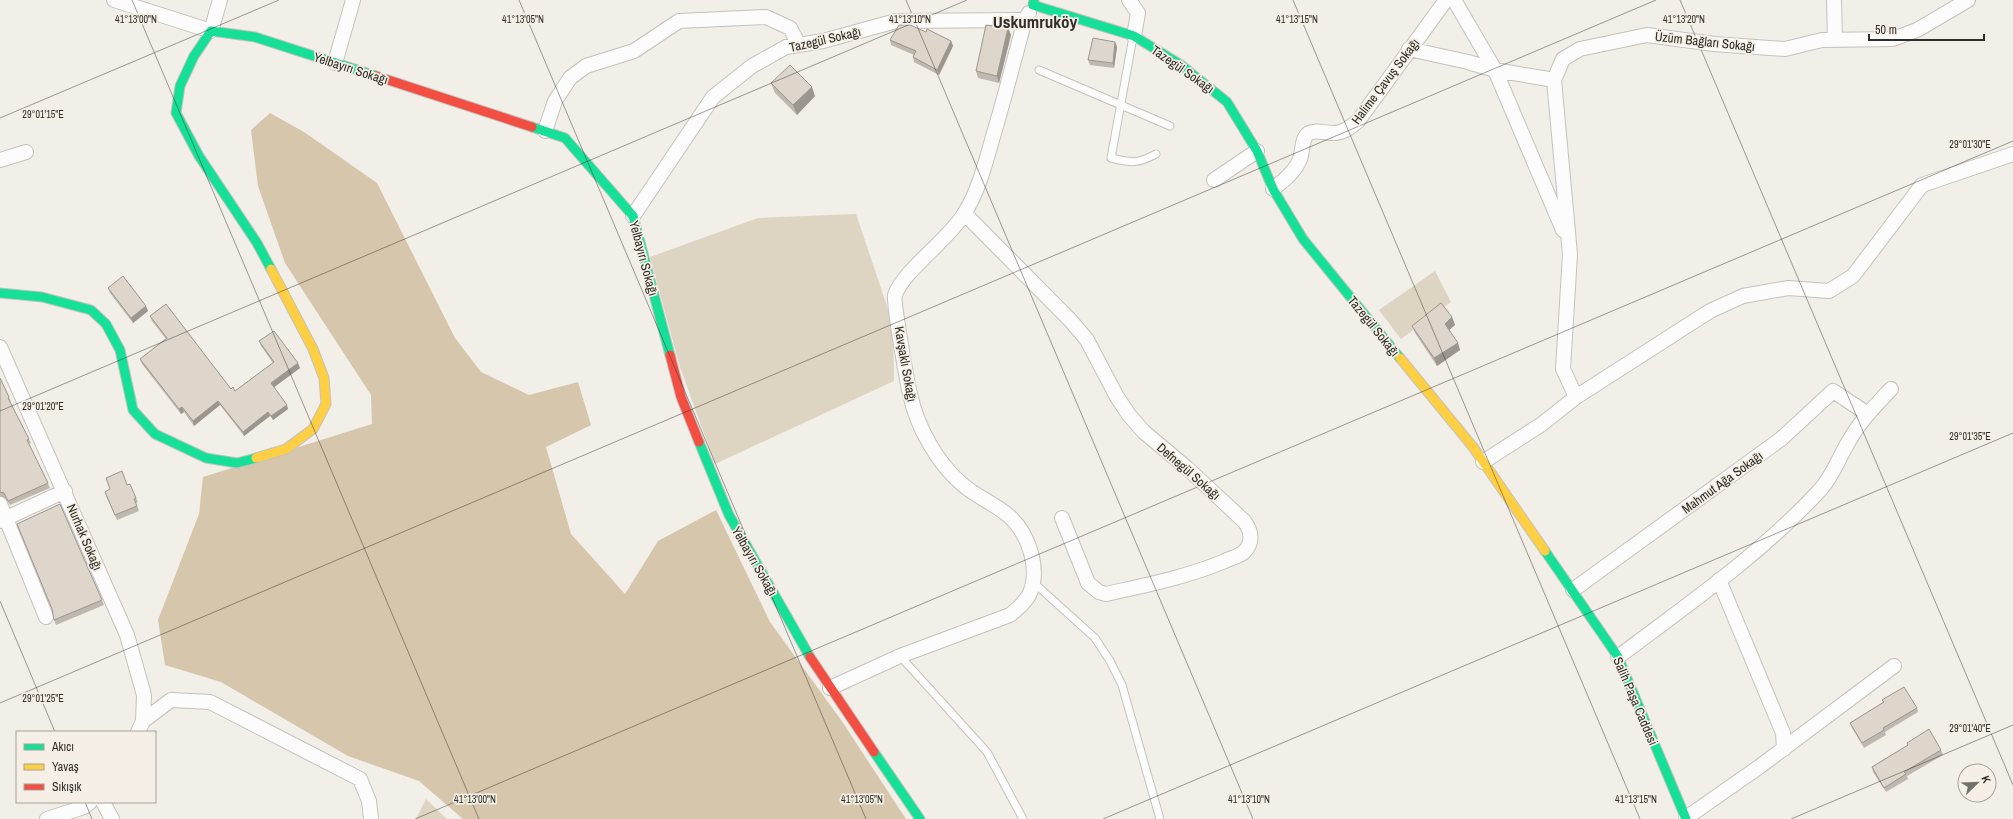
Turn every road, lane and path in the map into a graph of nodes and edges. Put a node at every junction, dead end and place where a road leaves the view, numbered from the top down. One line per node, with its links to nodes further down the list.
1 (114, 0): 12 (street)
2 (220, 0): 12 (street)
3 (353, 0): 17 (street)
4 (1129, 0): 10 (street)
5 (1446, 0): 16 (street, Halime Çavuş Sokağı)
6 (1454, 0): 19 (street)
7 (1834, 0): 14 (street)
8 (1968, 0): 14 (street, Üzüm Bağları Sokağı)
9 (1034, 3): 11 (street, Tazegül Sokağı); 13 (street, Tazegül Sokağı)
10 (1139, 6): 13 (street)
11 (1025, 20): 15 (street, Tazegül Sokağı); 31 (street, Kavşaklı Sokağı)
12 (211, 31): 17 (street, Yelbayırı Sokağı); 34 (street)
13 (1134, 36): 21 (lane); 24 (street, Tazegül Sokağı)
14 (1835, 39): 20 (street, Üzüm Bağları Sokağı)
15 (799, 45): 23 (street); 32 (street, Tazegül Sokağı)
16 (1409, 49): 19 (street); 30 (street, Halime Çavuş Sokağı)
17 (334, 63): 23 (street, Yelbayırı Sokağı)
18 (1039, 70): 21 (lane)
19 (1495, 70): 20 (street); 33 (street)
20 (1554, 80): 33 (street, Üzüm Bağları Sokağı)
21 (1122, 104): 22 (lane); 26 (lane)
22 (1170, 126)
23 (545, 131): 32 (street, Yelbayırı Sokağı)
24 (1257, 151): 29 (street); 30 (street, Tazegül Sokağı)
25 (26, 152): 28 (street)
26 (1156, 154)
27 (2013, 154): 37 (street)
28 (0, 160)
29 (1214, 180)
30 (1273, 189): 39 (street, Tazegül Sokağı)
31 (965, 214): 42 (street, Defnegül Sokağı); 45 (street, Kavşaklı Sokağı)
32 (633, 216): 51 (street, Yelbayırı Sokağı)
33 (1569, 243): 37 (street, Üzüm Bağları Sokağı)
34 (0, 293)
35 (0, 347): 40 (street, Nurhak Sokağı)
36 (1891, 389): 38 (street)
37 (1576, 397): 39 (street)
38 (1868, 414): 44 (street); 46 (street, Mahmut Ağa Sokağı)
39 (1483, 462): 46 (street, Tazegül Sokağı)
40 (65, 491): 43 (street); 52 (street, Nurhak Sokağı)
41 (0, 504): 43 (street)
42 (1062, 518)
43 (3, 519): 47 (street)
44 (1719, 580): 49 (street); 53 (street)
45 (1033, 582): 48 (street, Kavşaklı Sokağı); 61 (lane)
46 (1573, 590): 49 (street, Salih Paşa Caddesi)
47 (46, 617)
48 (900, 656): 51 (street, Kavşaklı Sokağı); 60 (lane)
49 (1618, 657): 62 (street, Salih Paşa Caddesi)
50 (1894, 666): 53 (street)
51 (830, 688): 59 (street, Yelbayırı Sokağı)
52 (140, 726): 58 (street)
53 (1784, 749): 62 (street)
54 (89, 803): 56 (street)
55 (104, 803): 57 (street)
56 (47, 819)
57 (112, 819)
58 (371, 819)
59 (920, 819)
60 (1023, 819)
61 (1160, 819)
62 (1686, 819)

